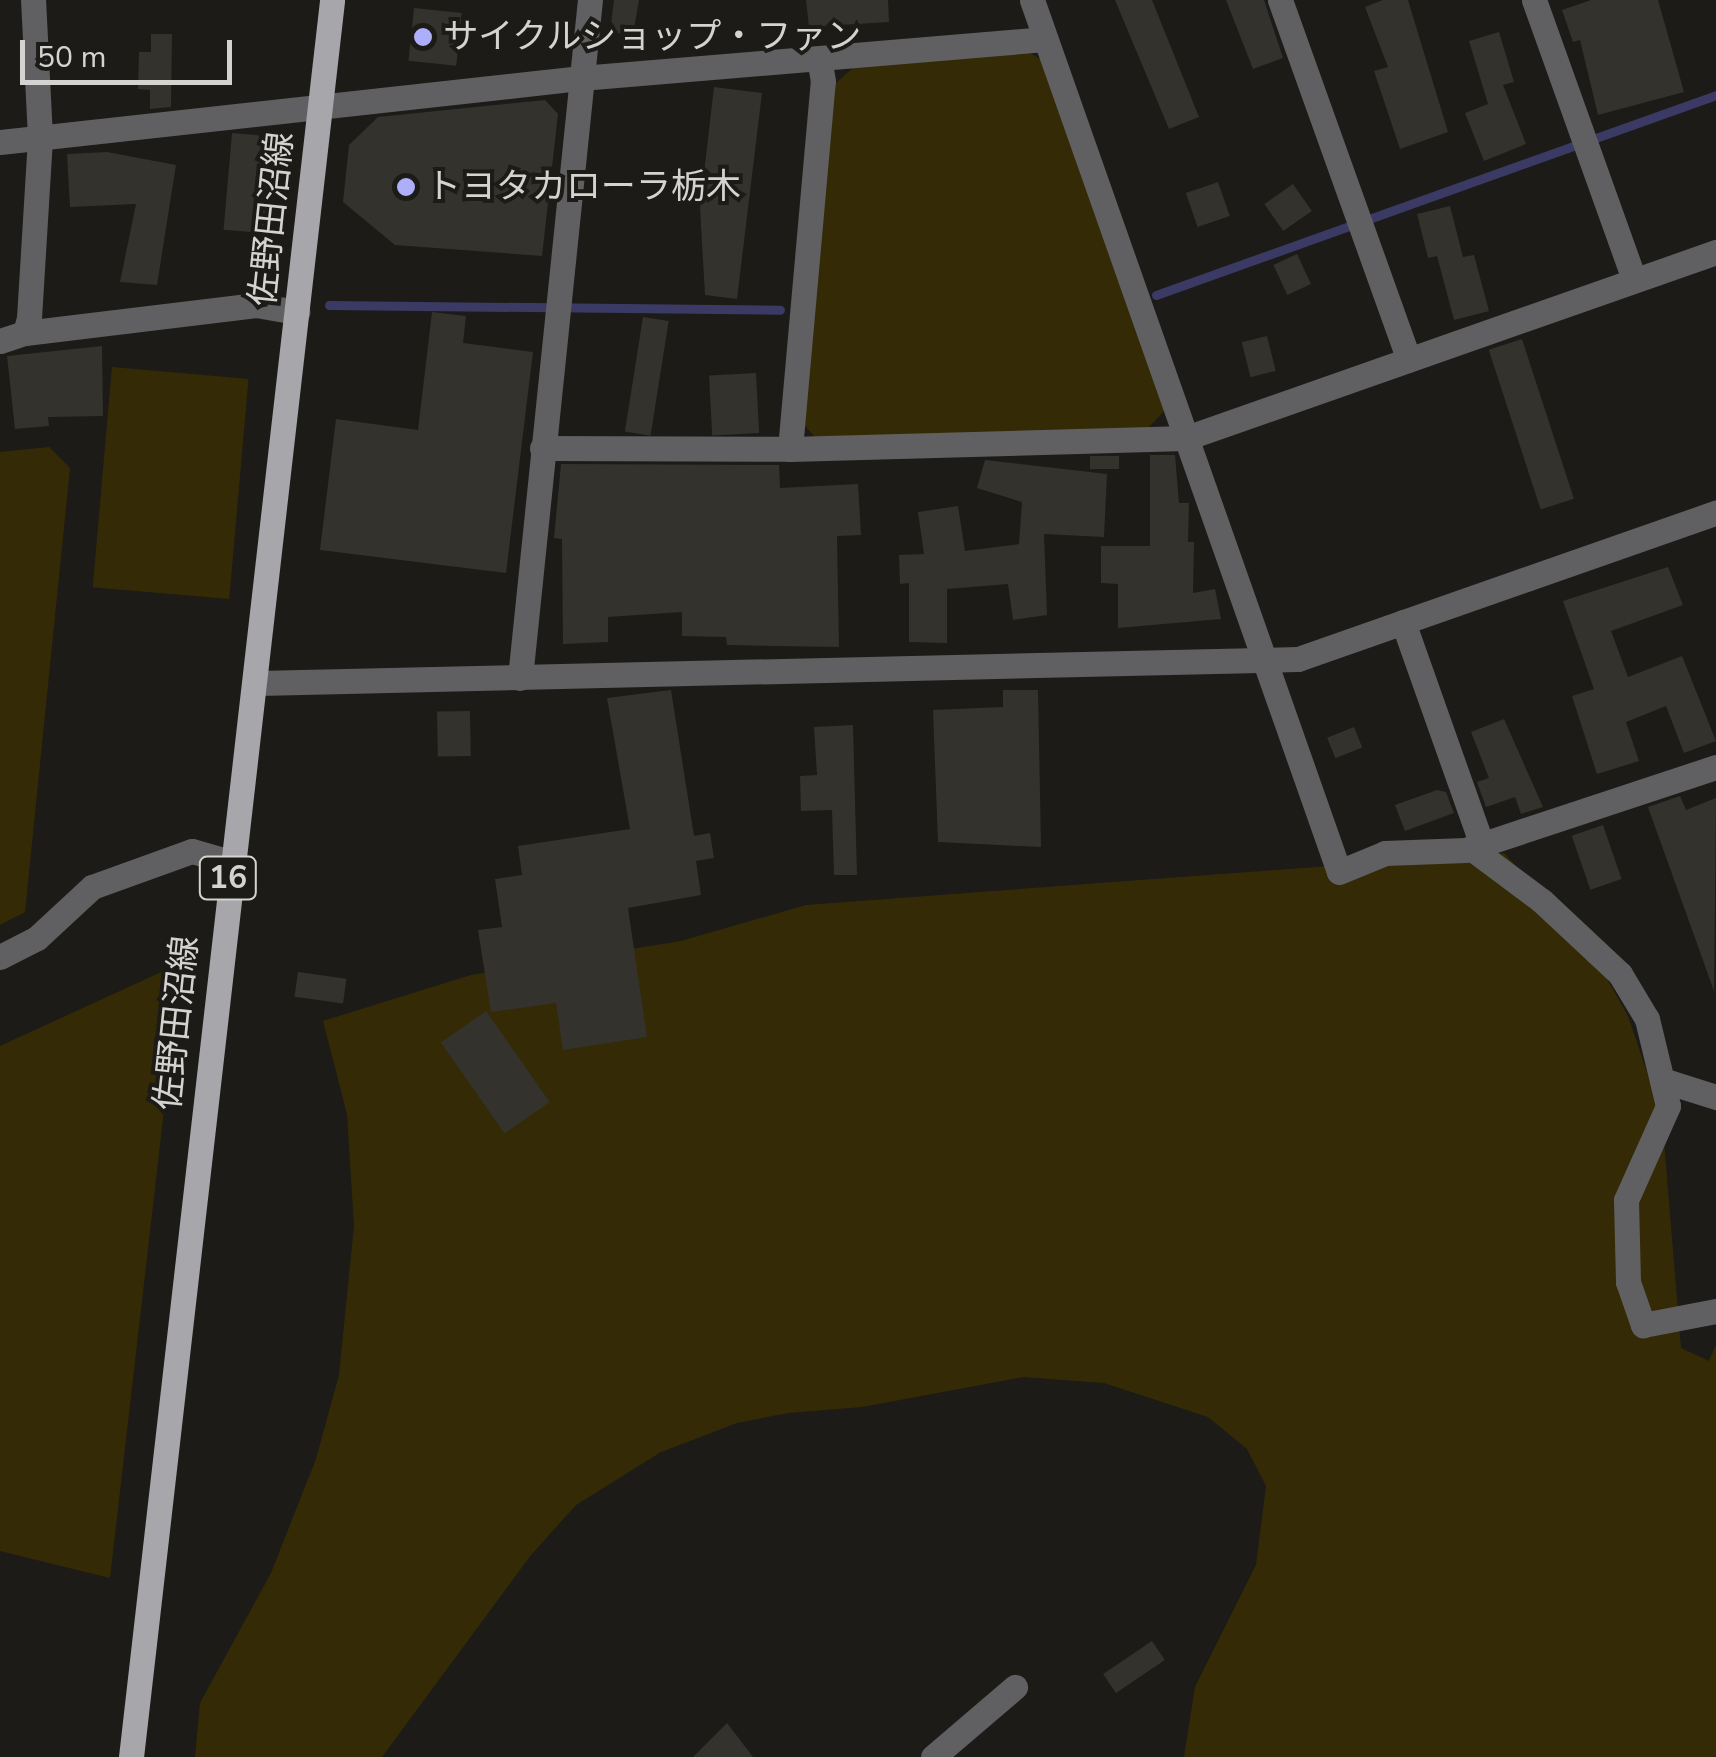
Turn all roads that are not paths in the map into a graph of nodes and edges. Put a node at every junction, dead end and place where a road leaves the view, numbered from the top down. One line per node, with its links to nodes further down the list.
1 (33, 0): 11 (street)
2 (332, 0): 10 (main road, 佐野田沼線 / 16)
3 (590, 0): 9 (street)
4 (1032, 0): 7 (street)
5 (1280, 0): 17 (street)
6 (1534, 0): 14 (street)
7 (1046, 39): 8 (street); 18 (street)
8 (820, 59): 9 (street); 20 (street)
9 (581, 78): 10 (street); 19 (street)
10 (320, 103): 11 (street); 15 (main road, 佐野田沼線 / 16)
11 (40, 137): 12 (street); 16 (street)
12 (0, 142)
13 (1716, 252): 14 (street)
14 (1634, 280): 17 (street)
15 (297, 312): 16 (street); 25 (main road, 佐野田沼線 / 16)
16 (12, 337)
17 (1409, 360): 18 (street)
18 (1186, 438): 20 (street); 23 (street)
19 (542, 448): 20 (street); 24 (street)
20 (790, 450)
21 (1716, 512): 22 (street)
22 (1403, 622): 23 (street); 27 (street)
23 (1266, 662): 24 (street); 27 (street)
24 (520, 678): 25 (street)
25 (258, 683): 28 (main road, 佐野田沼線 / 16)
26 (1716, 766): 27 (street)
27 (1476, 846): 30 (street)
28 (230, 862): 29 (street); 34 (main road, 佐野田沼線 / 16)
29 (0, 957)
30 (1662, 1080): 31 (street); 32 (street)
31 (1716, 1097)
32 (1716, 1311)
33 (1015, 1686): 35 (street)
34 (131, 1757)
35 (933, 1757)

